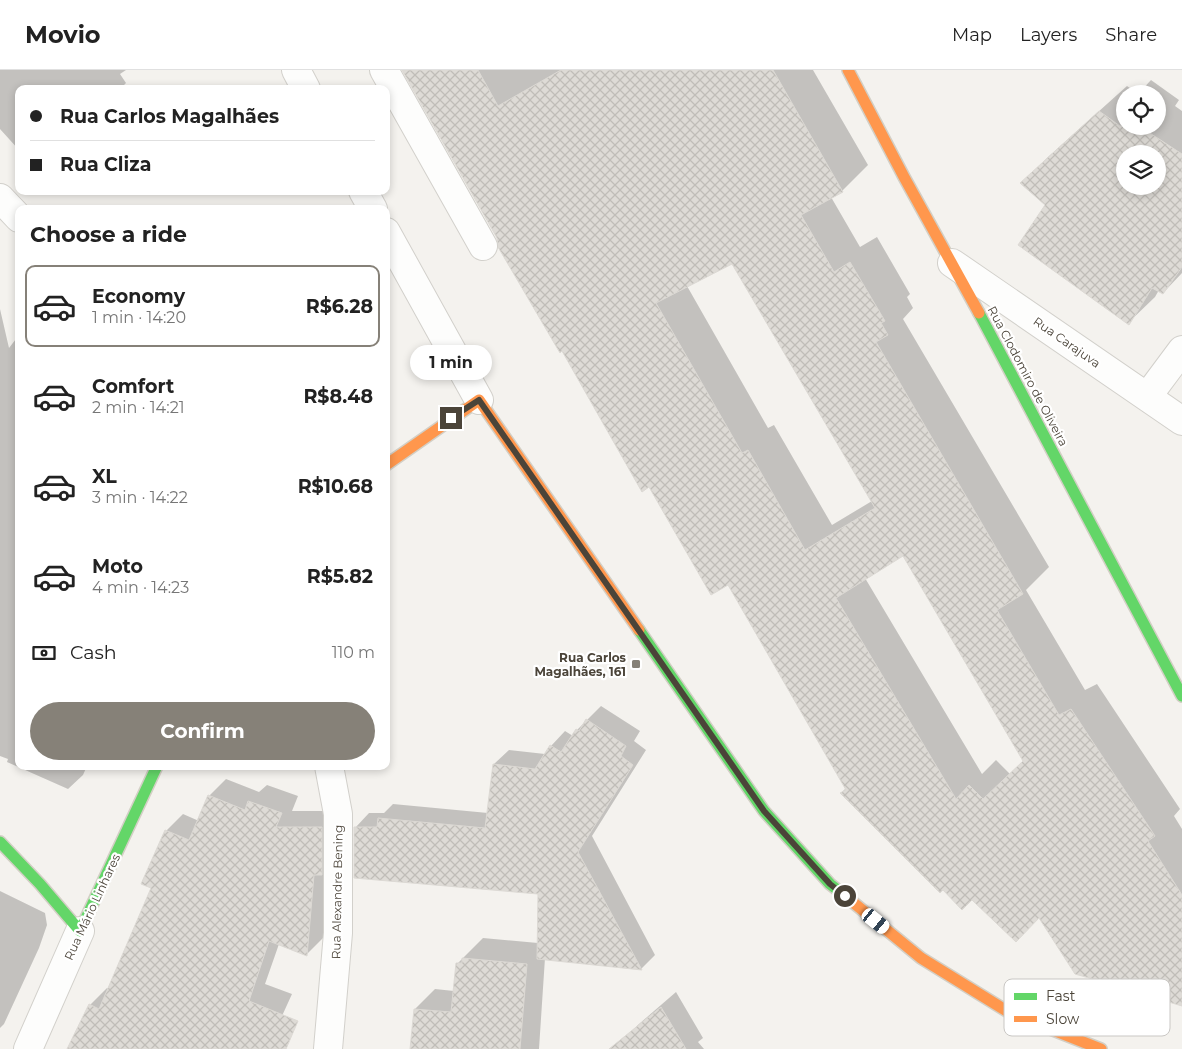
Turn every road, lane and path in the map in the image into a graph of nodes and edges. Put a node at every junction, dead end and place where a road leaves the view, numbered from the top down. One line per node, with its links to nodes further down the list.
1 (296, 70): 4 (street)
2 (384, 70): 6 (street)
3 (848, 70): 7 (street, Rua Clodomiro de Oliveira)
4 (304, 85)
5 (390, 239): 10 (street)
6 (483, 246)
7 (952, 263): 9 (street, Rua Carajuva); 13 (street, Rua Clodomiro de Oliveira)
8 (1182, 350): 9 (street)
9 (1147, 397): 11 (street, Rua Carajuva)
10 (479, 400): 12 (street); 18 (street)
11 (1182, 421)
12 (390, 462)
13 (1182, 696)
14 (154, 770): 17 (street, Rua Mário Linhares)
15 (330, 770): 21 (street, Rua Alexandre Bening)
16 (0, 842): 17 (street)
17 (80, 931): 20 (street, Rua Mário Linhares)
18 (1004, 1009)
19 (1068, 1036): 22 (street)
20 (28, 1049)
21 (328, 1049)
22 (1101, 1049)

